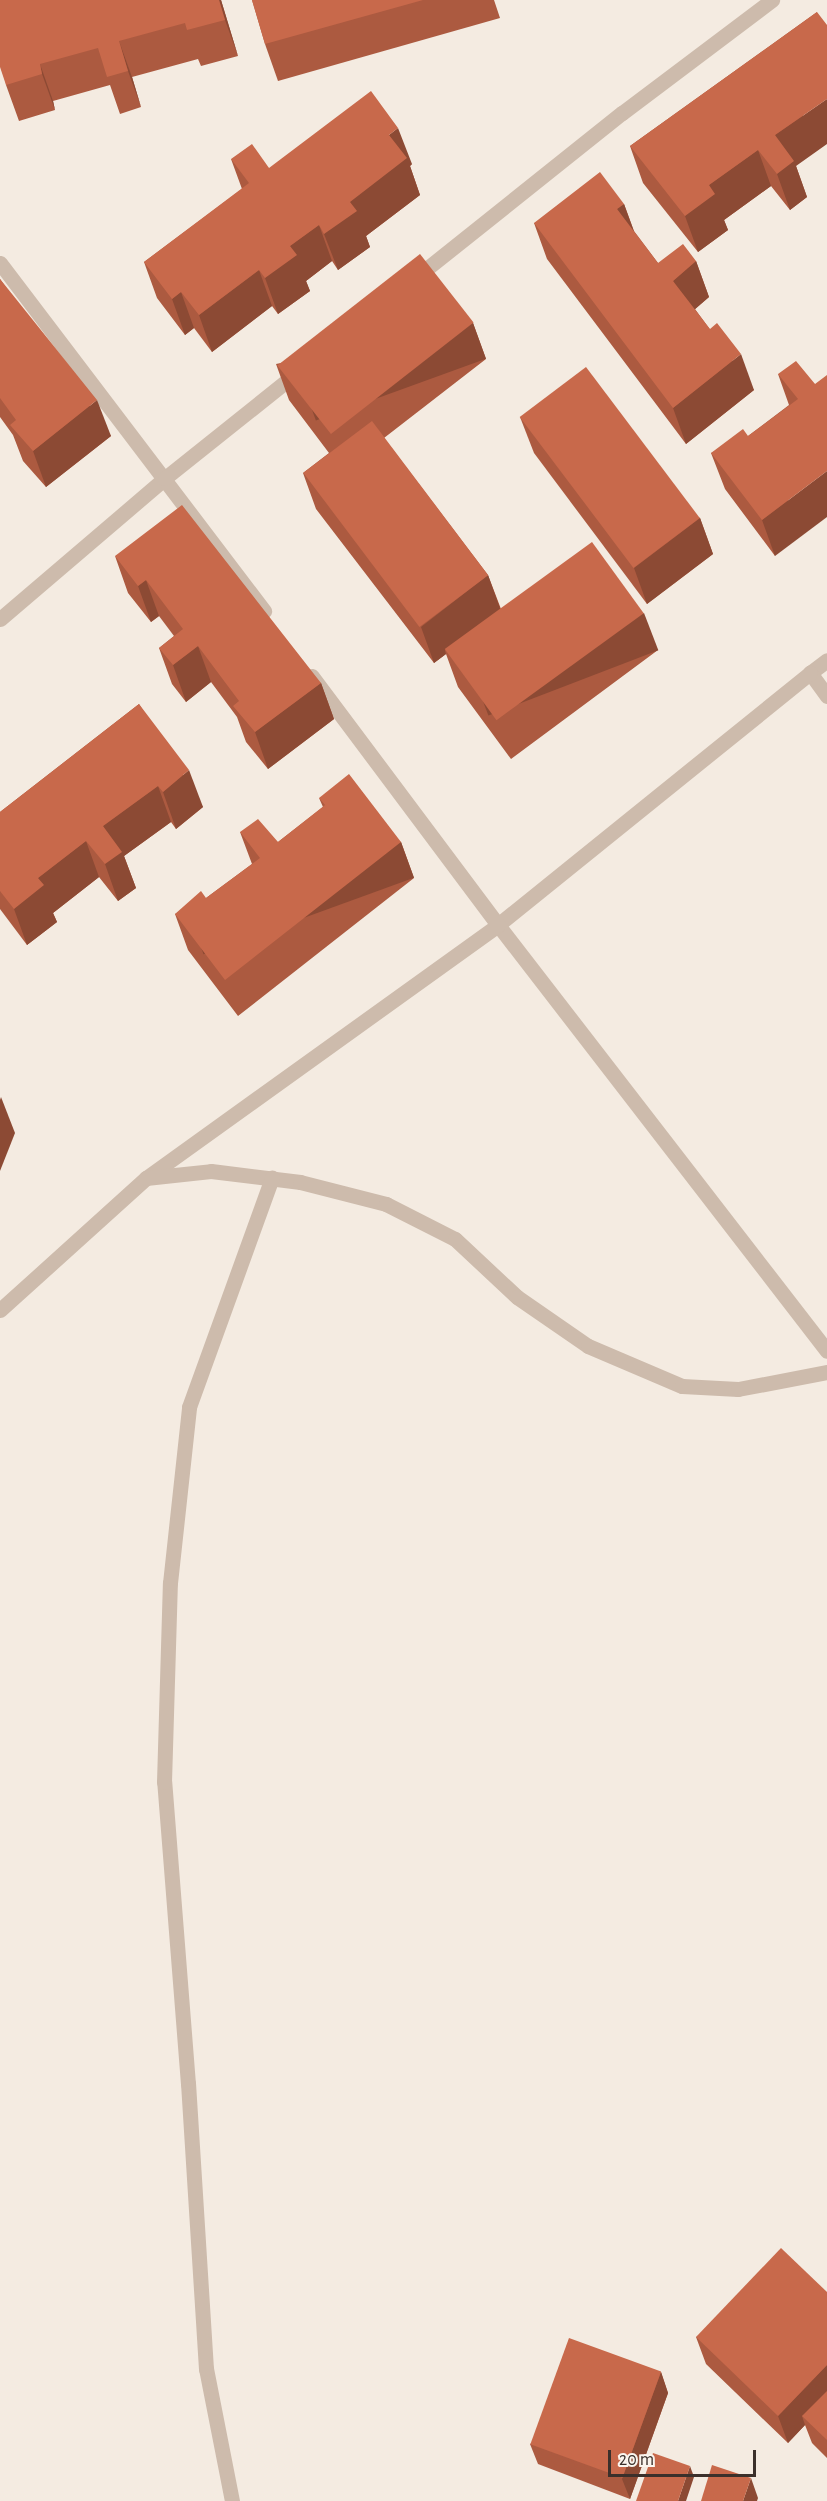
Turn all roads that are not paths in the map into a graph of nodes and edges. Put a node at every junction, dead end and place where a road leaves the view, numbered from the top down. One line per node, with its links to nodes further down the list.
1 (772, 0): 3 (street)
2 (0, 262): 5 (street)
3 (407, 284)
4 (314, 359): 5 (street)
5 (165, 478): 6 (street); 7 (street)
6 (0, 619)
7 (271, 621)
8 (300, 659): 12 (street)
9 (827, 660): 10 (street)
10 (810, 674): 11 (street); 12 (street)
11 (827, 696)
12 (498, 925): 13 (street); 16 (street)
13 (146, 1178): 14 (street); 15 (street)
14 (272, 1178): 17 (street); 18 (street)
15 (0, 1310)
16 (827, 1351)
17 (827, 1372)
18 (232, 2501)

